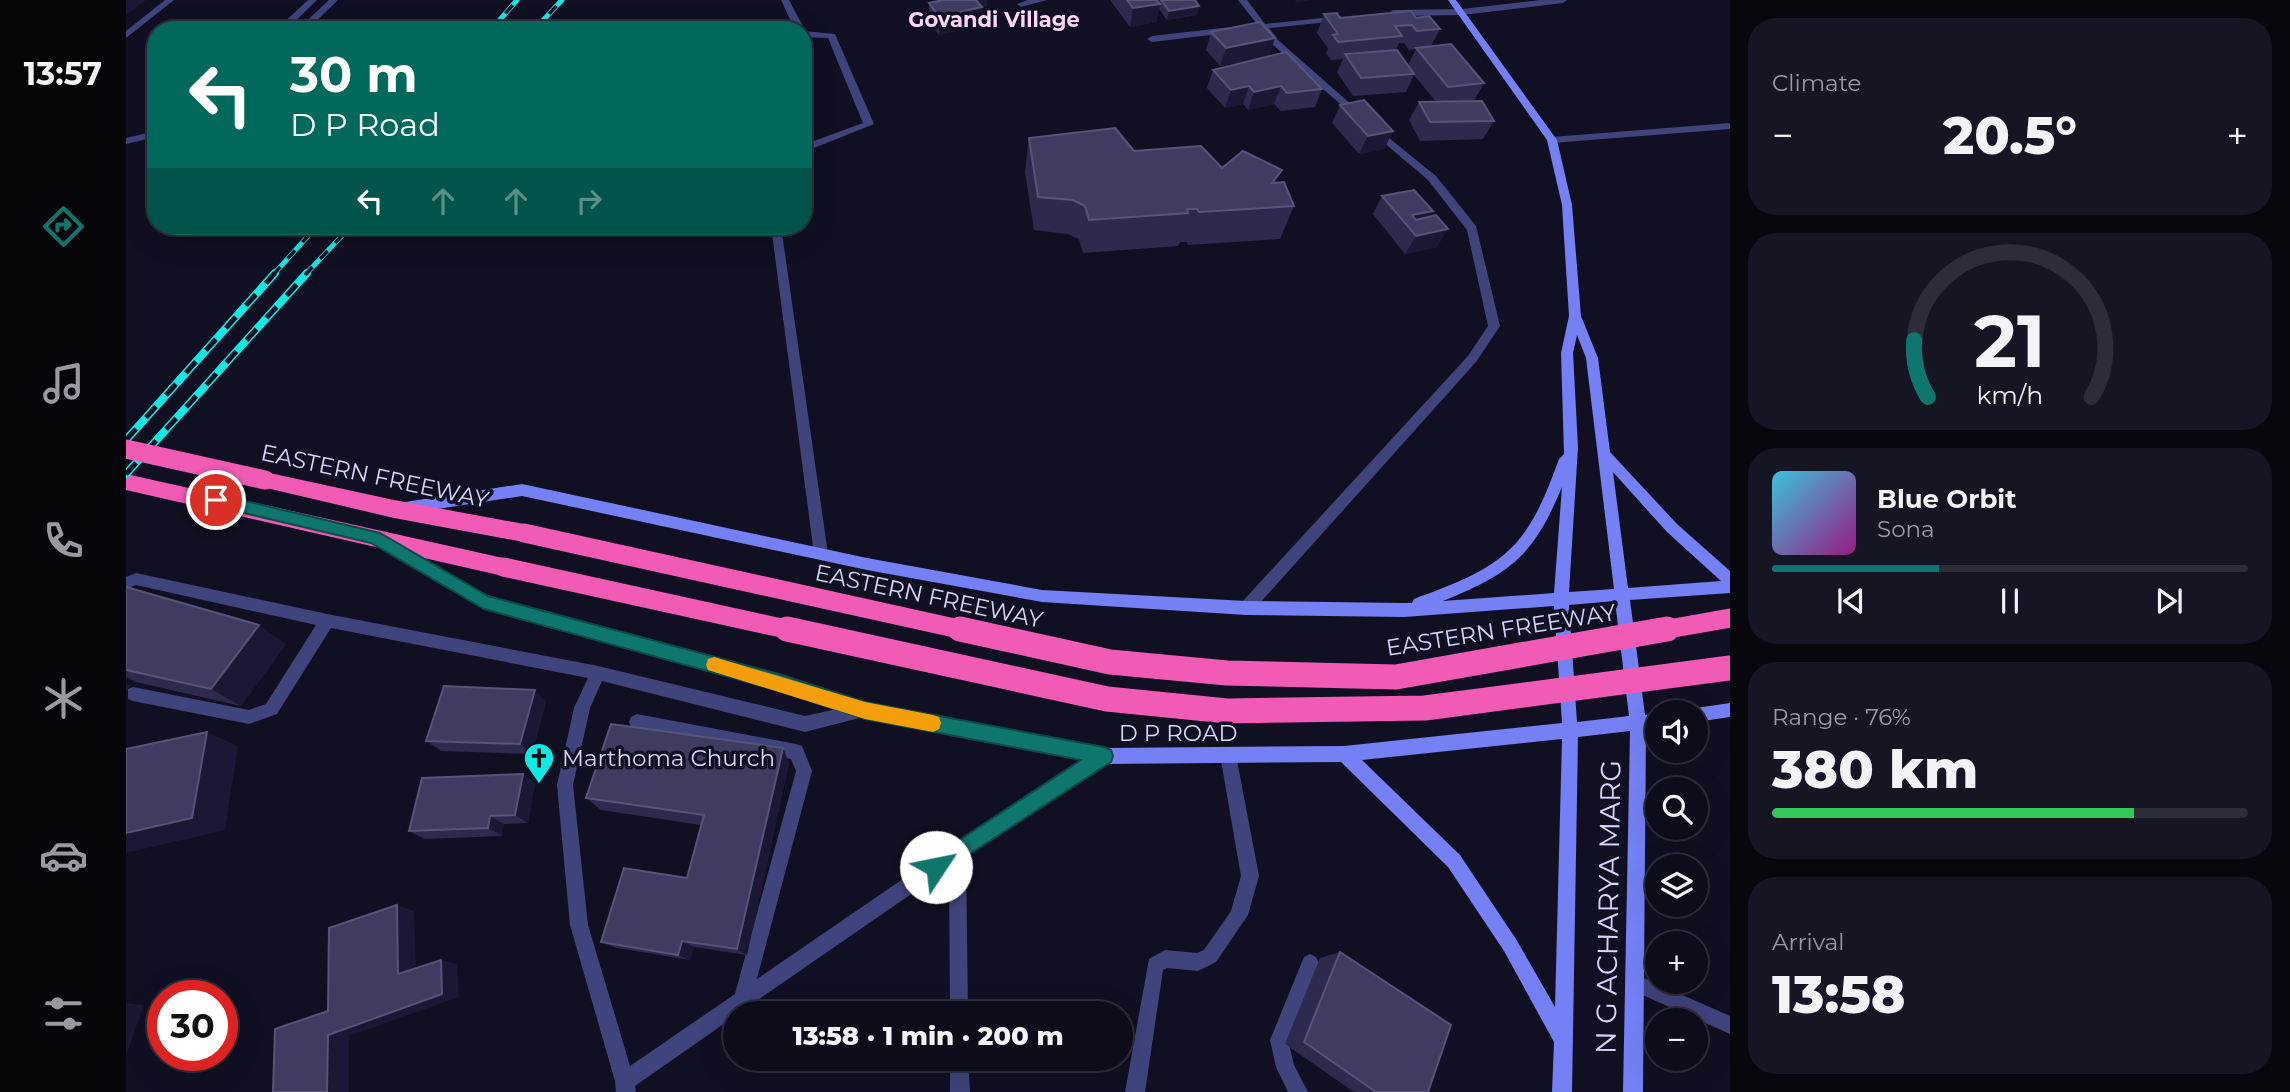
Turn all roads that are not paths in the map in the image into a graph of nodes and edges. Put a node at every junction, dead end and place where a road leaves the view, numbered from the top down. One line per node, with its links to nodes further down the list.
1 (170, 0): 18 (street)
2 (313, 0): 13 (street)
3 (334, 0): 14 (street)
4 (785, 0): 15 (street)
5 (1043, 0): 9 (street)
6 (1242, 0): 16 (street)
7 (1452, 0): 10 (main road)
8 (1563, 0): 10 (street)
9 (1021, 4)
10 (1462, 12): 11 (street); 22 (main road)
11 (1381, 15)
12 (1354, 17): 16 (street)
13 (290, 21)
14 (311, 21)
15 (796, 21)
16 (1262, 24): 19 (street); 39 (street)
17 (812, 33): 24 (street)
18 (126, 35)
19 (1152, 39)
20 (1730, 127): 22 (street)
21 (147, 136): 23 (street)
22 (1552, 139): 26 (main road)
23 (126, 141)
24 (812, 145)
25 (777, 235): 33 (street)
26 (1575, 316): 27 (main road); 29 (main road, N G ACHARYA MARG)
27 (1571, 447): 38 (main road); 40 (main road)
28 (126, 449): 31 (highway, EASTERN FREEWAY, bridge)
29 (1606, 456): 34 (main road); 37 (main road, N G ACHARYA MARG)
30 (126, 482): 32 (highway)
31 (394, 509): 33 (main road); 41 (highway, EASTERN FREEWAY, bridge)
32 (374, 537): 43 (highway, bridge); 46 (main road, D P ROAD)
33 (821, 554): 39 (main road)
34 (1730, 580)
35 (126, 583): 42 (street)
36 (1730, 587): 37 (main road)
37 (1622, 595): 38 (main road); 51 (main road, N G ACHARYA MARG)
38 (1561, 597): 40 (main road); 52 (main road)
39 (1246, 608): 40 (main road)
40 (1404, 610)
41 (1730, 618)
42 (327, 621): 44 (street); 45 (street)
43 (1730, 668)
44 (598, 673): 46 (street); 65 (street)
45 (134, 694)
46 (865, 710): 55 (main road, D P ROAD)
47 (1730, 710): 48 (main road)
48 (1708, 713)
49 (637, 722): 59 (street)
50 (1645, 722): 51 (main road, D P ROAD)
51 (1638, 723): 52 (main road, D P ROAD); 58 (main road, N G ACHARYA MARG)
52 (1570, 730): 53 (main road, D P ROAD); 63 (main road)
53 (1344, 754): 54 (main road, D P ROAD); 63 (main road)
54 (1228, 755): 55 (main road, D P ROAD); 67 (street)
55 (1104, 756): 56 (street)
56 (957, 852): 59 (street); 60 (street)
57 (1310, 963): 68 (street)
58 (1635, 984): 62 (street); 70 (main road, N G ACHARYA MARG)
59 (742, 1001)
60 (959, 1001)
61 (723, 1015): 65 (street)
62 (1730, 1025)
63 (1563, 1041): 69 (main road)
64 (960, 1071): 66 (street)
65 (626, 1086)
66 (960, 1092)
67 (1135, 1092)
68 (1298, 1092)
69 (1562, 1092)
70 (1633, 1092)

